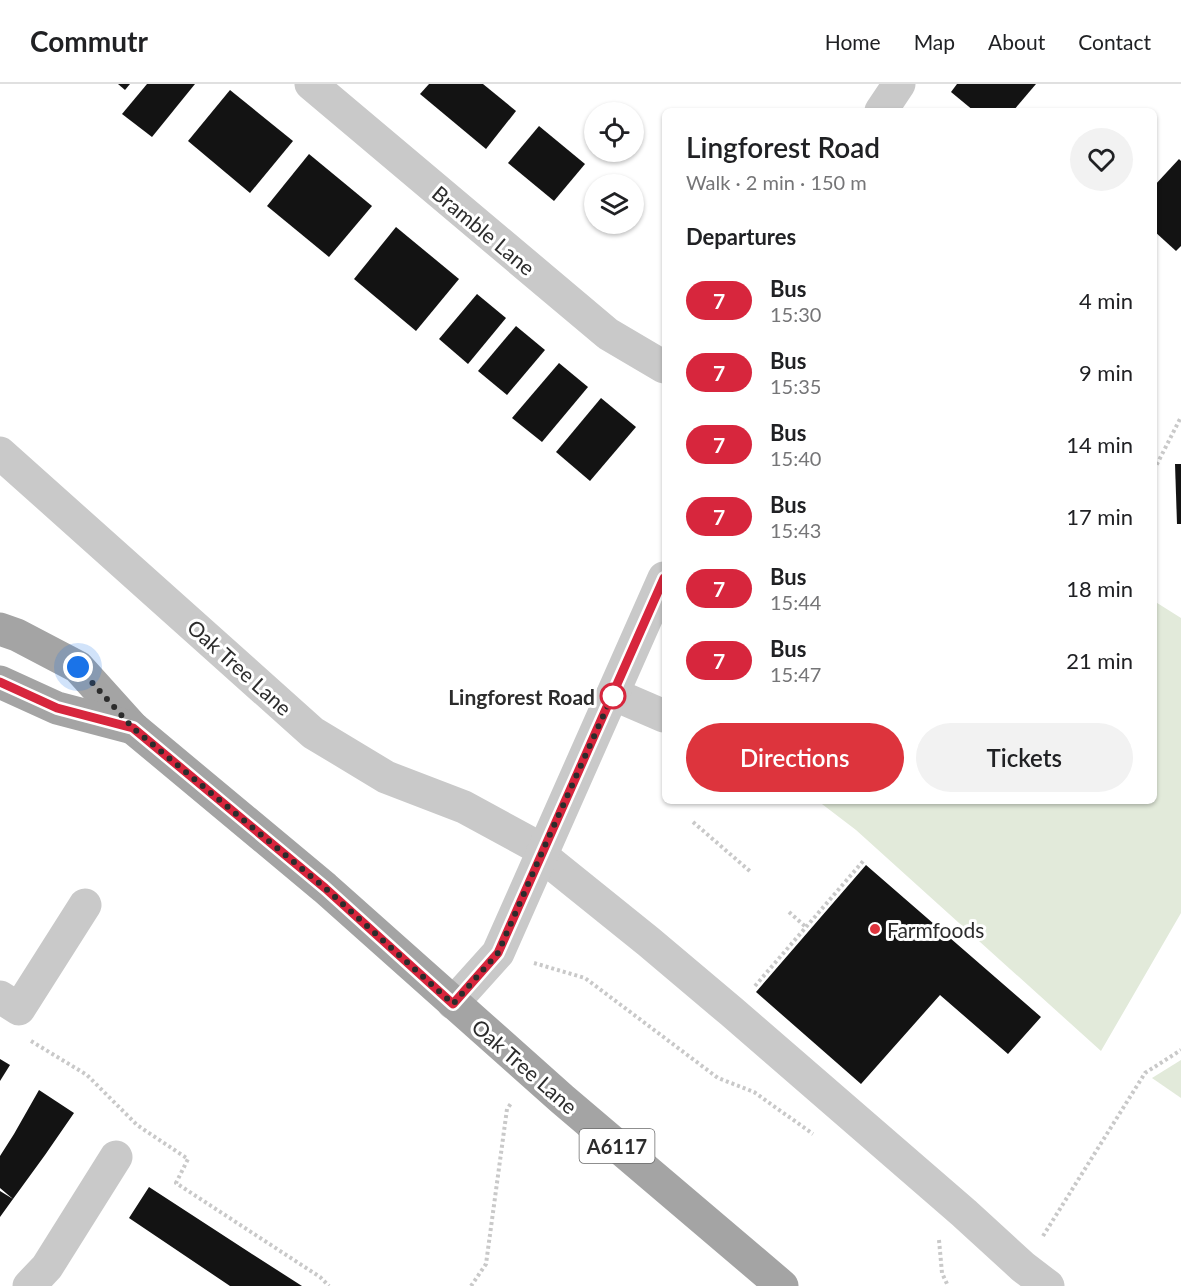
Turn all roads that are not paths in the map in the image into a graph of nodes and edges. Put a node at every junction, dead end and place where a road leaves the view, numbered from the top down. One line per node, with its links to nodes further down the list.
1 (310, 84): 4 (street, Bramble Lane)
2 (899, 84): 3 (street)
3 (883, 108)
4 (662, 366)
5 (0, 453): 12 (street, Oak Tree Lane)
6 (662, 583): 9 (street)
7 (0, 629): 11 (main road, Oak Tree Lane / A6117)
8 (0, 682): 11 (main road, Oak Tree Lane / A6117)
9 (613, 694): 10 (street); 12 (street)
10 (662, 715)
11 (133, 728): 15 (main road, Oak Tree Lane / A6117)
12 (542, 853): 15 (street); 17 (street, Oak Tree Lane)
13 (85, 905): 14 (street)
14 (10, 1003)
15 (453, 1004): 19 (main road, Oak Tree Lane / A6117)
16 (116, 1157): 18 (street)
17 (1036, 1277)
18 (29, 1286)
19 (782, 1286)

